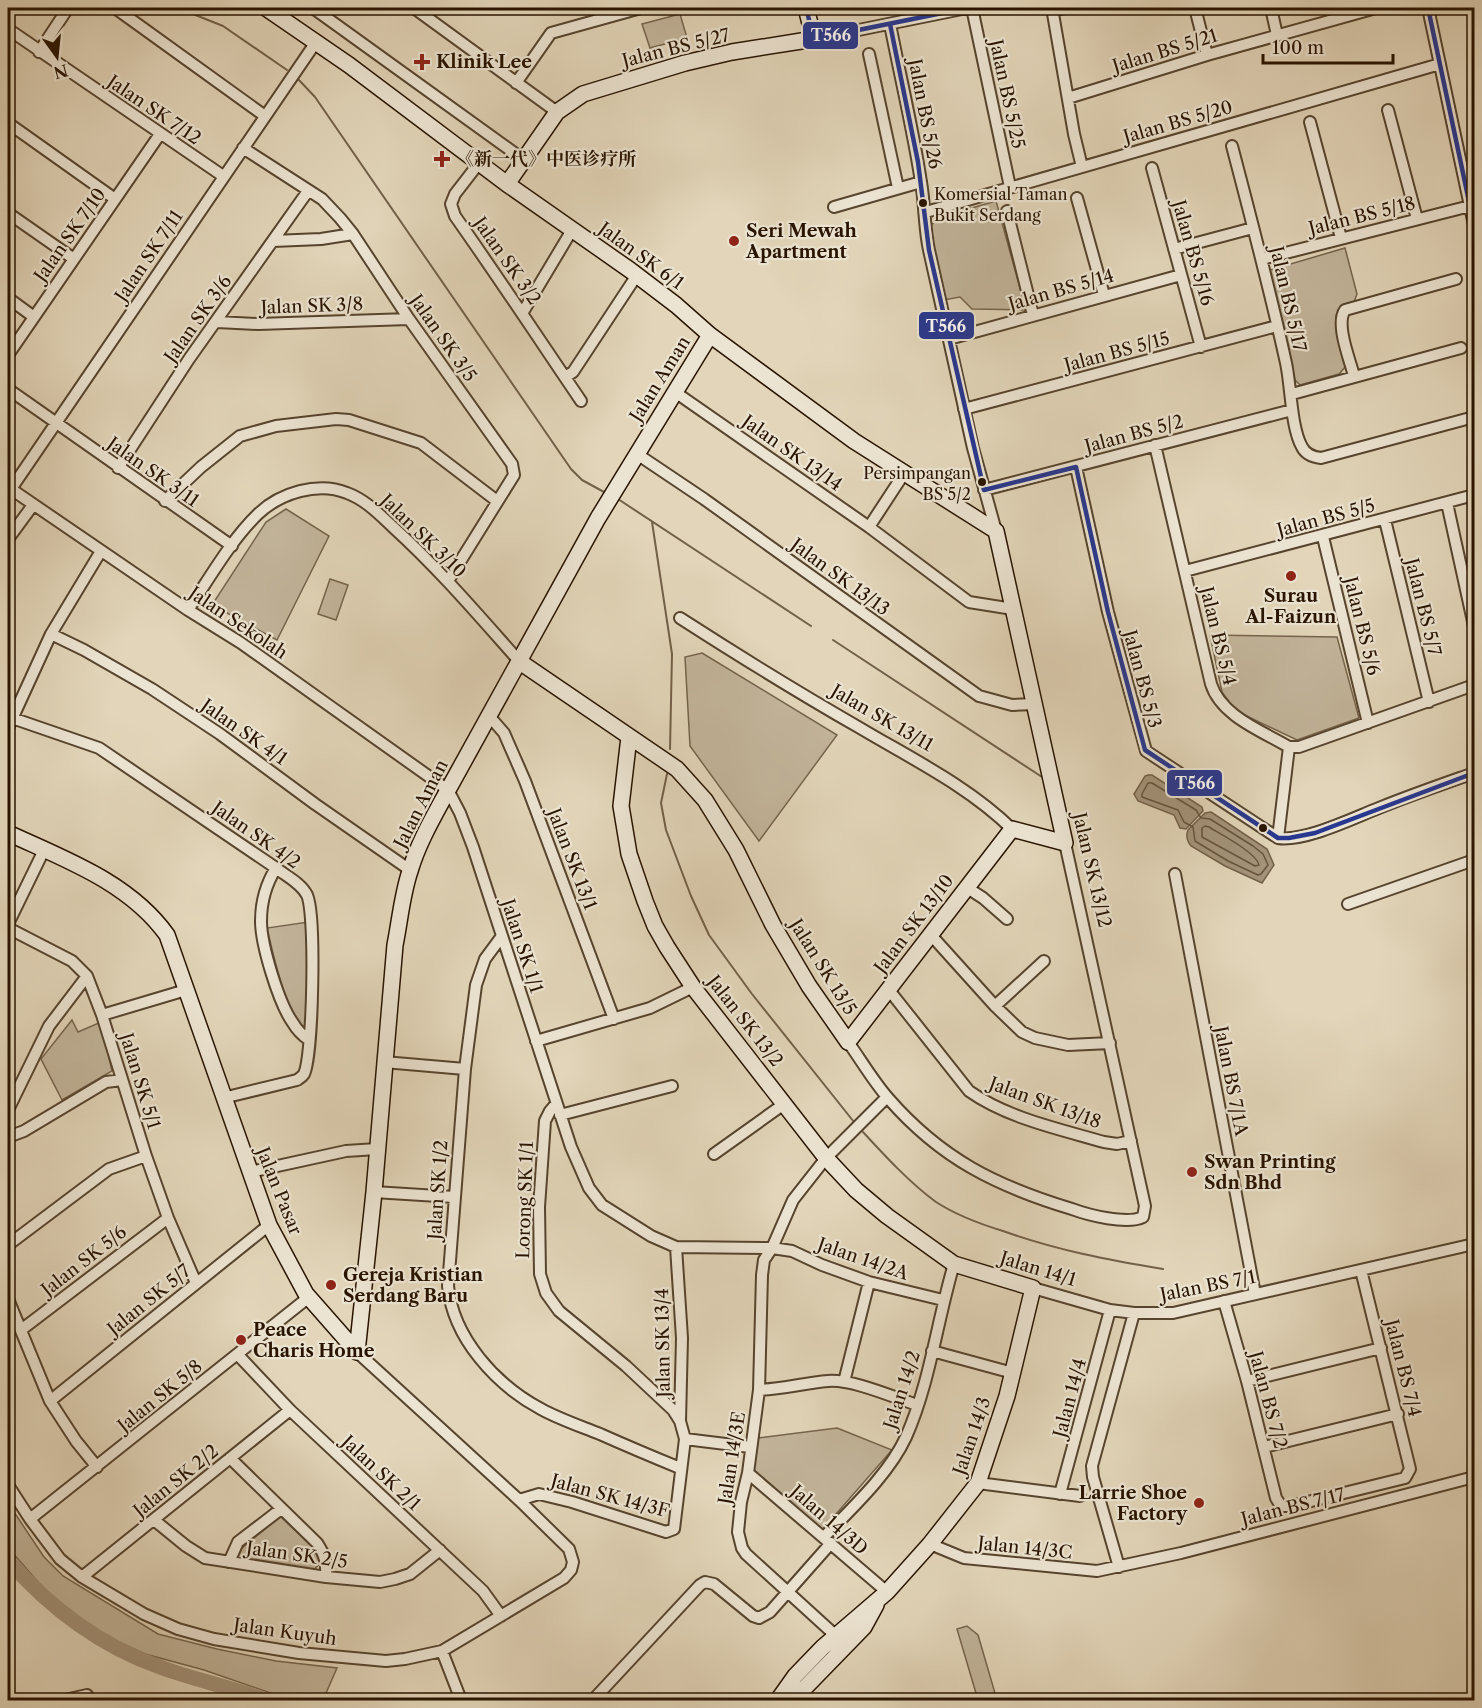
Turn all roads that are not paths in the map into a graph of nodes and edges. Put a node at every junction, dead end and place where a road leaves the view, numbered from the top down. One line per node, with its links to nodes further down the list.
1 (68, 8): 22 (street)
2 (115, 8): 30 (street)
3 (266, 8): 21 (street, Jalan SK 6/1)
4 (313, 8): 36 (street)
5 (414, 8): 26 (street)
6 (641, 8): 26 (street)
7 (806, 8): 20 (street)
8 (968, 8): 17 (street, Jalan BS 5/27)
9 (972, 8): 43 (street, Jalan BS 5/25)
10 (1065, 8): 15 (street)
11 (1195, 8): 24 (street)
12 (1271, 8): 19 (street)
13 (1376, 8): 16 (street, Jalan BS 5/21)
14 (1428, 8): 25 (street)
15 (1052, 9): 27 (street)
16 (1349, 11): 19 (street, Jalan BS 5/21)
17 (890, 24): 20 (street, Jalan BS 5/27); 41 (street, Jalan BS 5/26)
18 (8, 29): 22 (street, Jalan SK 7/12)
19 (1277, 35): 24 (street, Jalan BS 5/21)
20 (814, 39): 29 (street, Jalan BS 5/27)
21 (316, 42): 30 (street, Jalan SK 7/11); 37 (street, Jalan SK 6/1)
22 (39, 52): 33 (street, Jalan SK 7/12)
23 (869, 54): 44 (street)
24 (1207, 55): 27 (street, Jalan BS 5/21)
25 (1440, 64): 38 (street, Jalan BS 5/20); 48 (street)
26 (516, 83): 29 (street)
27 (1068, 98): 38 (street)
28 (1388, 110): 53 (street)
29 (557, 112): 36 (street, Jalan BS 5/27)
30 (266, 116): 35 (street, Jalan SK 7/11)
31 (1310, 122): 58 (street)
32 (8, 123): 46 (street)
33 (160, 134): 40 (street, Jalan SK 7/12); 46 (street, Jalan SK 7/10)
34 (1232, 146): 55 (street, Jalan BS 5/17)
35 (243, 148): 40 (street, Jalan SK 7/11); 45 (street, Jalan SK 3/5)
36 (524, 160): 42 (street, Jalan BS 5/27)
37 (478, 162): 42 (street, Jalan SK 6/1); 68 (street, Jalan SK 3/2)
38 (1082, 167): 43 (street, Jalan BS 5/20)
39 (1152, 168): 60 (street, Jalan BS 5/16)
40 (223, 177): 88 (street, Jalan SK 7/11)
41 (921, 182): 44 (street); 51 (street, Jalan BS 5/26)
42 (507, 184): 56 (street, Jalan SK 6/1)
43 (1010, 187): 51 (street, Jalan BS 5/20)
44 (898, 188): 49 (street)
45 (308, 191): 57 (street, Jalan SK 3/5); 59 (street, Jalan SK 3/6)
46 (115, 198): 61 (street, Jalan SK 7/10)
47 (1077, 198): 66 (street)
48 (1470, 206): 53 (street, Jalan BS 5/18); 54 (street)
49 (834, 207)
50 (1007, 211): 69 (street)
51 (926, 212): 75 (street, Jalan BS 5/26)
52 (9, 217): 61 (street)
53 (1417, 219): 58 (street, Jalan BS 5/18)
54 (1474, 225)
55 (1253, 228): 60 (street); 62 (street, Jalan BS 5/17)
56 (572, 230): 63 (street, Jalan SK 6/1); 68 (street)
57 (353, 234): 59 (street); 71 (street, Jalan SK 3/5)
58 (1341, 238): 62 (street, Jalan BS 5/18)
59 (273, 241): 72 (street, Jalan SK 3/6)
60 (1174, 249): 64 (street, Jalan BS 5/16)
61 (74, 259): 70 (street, Jalan SK 7/10)
62 (1262, 259): 73 (street, Jalan BS 5/17)
63 (637, 275): 74 (street, Jalan SK 6/1); 80 (street)
64 (1181, 275): 66 (street, Jalan BS 5/14); 76 (street, Jalan BS 5/16)
65 (1456, 279): 79 (street)
66 (1104, 295): 69 (street, Jalan BS 5/14)
67 (8, 298): 70 (street)
68 (523, 312): 80 (street, Jalan SK 3/2)
69 (1033, 315): 75 (street, Jalan BS 5/14)
70 (34, 317): 78 (street, Jalan SK 7/10)
71 (409, 319): 72 (street, Jalan SK 3/8); 98 (street, Jalan SK 3/5)
72 (217, 322): 92 (street, Jalan SK 3/6)
73 (1277, 326): 76 (street, Jalan BS 5/15); 83 (street, Jalan BS 5/17)
74 (710, 336): 82 (street, Jalan Aman); 93 (street, Jalan SK 6/1)
75 (949, 339): 85 (street, Jalan BS 5/26)
76 (1201, 347): 85 (street, Jalan BS 5/15)
77 (1461, 348): 79 (street)
78 (8, 355)
79 (1354, 376): 83 (street)
80 (565, 377): 84 (street, Jalan SK 3/2)
81 (8, 389): 88 (street, Jalan SK 3/11)
82 (675, 392): 90 (street, Jalan Aman); 102 (street, Jalan SK 13/14)
83 (1292, 394): 86 (street, Jalan BS 5/17)
84 (581, 401)
85 (964, 409): 95 (street, Jalan BS 5/26)
86 (1292, 410): 87 (street, Jalan BS 5/17); 89 (street, Jalan BS 5/2)
87 (1474, 417)
88 (55, 423): 92 (street, Jalan SK 3/11); 94 (street, Jalan SK 7/11)
89 (1155, 445): 91 (street, Jalan BS 5/2); 108 (street, Jalan BS 5/4)
90 (637, 454): 115 (street, Jalan Aman); 118 (street, Jalan SK 13/13)
91 (1076, 467): 95 (street, Jalan BS 5/2); 128 (street, Jalan BS 5/3)
92 (118, 468): 97 (street, Jalan SK 3/11)
93 (905, 472): 102 (street); 103 (street, Jalan SK 6/1)
94 (9, 488): 100 (street, Jalan Sekolah)
95 (984, 490): 103 (street, Jalan BS 5/26)
96 (1474, 495): 99 (street, Jalan BS 5/5)
97 (165, 501): 98 (street); 106 (street, Jalan SK 3/11)
98 (497, 501): 109 (street, Jalan SK 3/5)
99 (1447, 503): 101 (street, Jalan BS 5/5); 113 (street)
100 (33, 505): 105 (street); 107 (street, Jalan Sekolah)
101 (1384, 520): 104 (street, Jalan BS 5/5); 117 (street, Jalan BS 5/7)
102 (869, 527): 110 (street, Jalan SK 13/14)
103 (996, 531): 110 (street, Jalan SK 13/12)
104 (1323, 537): 108 (street, Jalan BS 5/5); 121 (street, Jalan BS 5/6)
105 (8, 539)
106 (232, 546): 109 (street, Jalan SK 3/10); 111 (street, Jalan SK 3/10)
107 (101, 551): 111 (street, Jalan Sekolah); 114 (street)
108 (1185, 571): 123 (street, Jalan BS 5/4)
109 (448, 581): 115 (street, Jalan SK 3/10)
110 (1013, 609): 118 (street, Jalan SK 13/12)
111 (188, 610): 125 (street, Jalan Sekolah)
112 (680, 618): 126 (street, Jalan SK 13/11)
113 (1474, 626)
114 (51, 634): 120 (street); 133 (street, Jalan SK 4/1)
115 (520, 662): 119 (street, Jalan Aman); 122 (street, Jalan SK 13/5)
116 (1474, 685): 117 (street)
117 (1429, 702): 121 (street)
118 (1034, 704): 129 (street, Jalan SK 13/12)
119 (490, 717): 125 (street, Jalan Aman); 150 (street, Jalan SK 13/1)
120 (10, 723): 132 (street, Jalan SK 4/2)
121 (1368, 723): 123 (street)
122 (629, 737): 143 (street, Jalan SK 13/2); 153 (street, Jalan SK 13/5)
123 (1289, 747): 128 (street)
124 (1474, 773): 128 (street)
125 (448, 790): 133 (street, Jalan Aman); 139 (street, Jalan SK 1/1)
126 (1012, 829): 129 (street, Jalan SK 13/11); 135 (street, Jalan SK 13/10)
127 (8, 833): 130 (street, Jalan Pasar)
128 (1278, 838)
129 (1065, 843): 154 (street, Jalan SK 13/12)
130 (44, 850): 138 (street); 145 (street, Jalan Pasar)
131 (1474, 860): 136 (street)
132 (276, 868): 151 (street); 151 (street, Jalan SK 4/2)
133 (410, 870): 155 (street, Jalan Aman)
134 (1174, 874): 186 (street, Jalan BS 7/1A)
135 (966, 887): 137 (street); 140 (street, Jalan SK 13/10)
136 (1348, 904)
137 (1007, 919)
138 (8, 926): 142 (street, Jalan SK 5/1)
139 (502, 936): 152 (street, Jalan SK 1/1); 156 (street, Jalan SK 1/2)
140 (930, 936): 146 (street, Jalan SK 13/10); 148 (street)
141 (1044, 960): 148 (street)
142 (87, 976): 149 (street, Jalan SK 5/1); 163 (street)
143 (693, 987): 150 (street); 162 (street, Jalan SK 13/2)
144 (1474, 988): 147 (street)
145 (186, 990): 149 (street); 160 (street, Jalan Pasar)
146 (889, 990): 153 (street, Jalan SK 13/10); 166 (street, Jalan SK 13/18)
147 (1474, 999)
148 (995, 1006): 154 (street)
149 (102, 1015): 157 (street, Jalan SK 5/1)
150 (614, 1019): 152 (street)
151 (309, 1040): 160 (street, Jalan SK 4/2)
152 (536, 1041): 161 (street, Jalan SK 1/1)
153 (848, 1042): 159 (street, Jalan SK 13/5)
154 (1110, 1043): 166 (street, Jalan SK 13/12)
155 (384, 1062): 156 (street); 167 (street, Jalan Aman)
156 (465, 1069): 173 (street, Jalan SK 1/2)
157 (122, 1080): 165 (street); 169 (street, Jalan SK 5/1)
158 (672, 1086): 164 (street)
159 (887, 1097): 170 (street); 174 (street, Jalan SK 13/5)
160 (223, 1098): 171 (street, Jalan Pasar)
161 (556, 1104): 164 (street, Jalan SK 1/1); 206 (street, Lorong SK 1/1)
162 (784, 1104): 168 (street); 170 (street, Jalan SK 13/2)
163 (8, 1110)
164 (560, 1115): 179 (street, Jalan SK 1/1)
165 (8, 1137)
166 (1131, 1141): 174 (street, Jalan SK 13/12)
167 (377, 1149): 171 (street); 172 (street, Jalan Aman)
168 (714, 1154)
169 (146, 1156): 175 (street, Jalan SK 5/1); 178 (street)
170 (825, 1158): 180 (street); 181 (street, Jalan SK 13/2)
171 (250, 1172): 176 (street, Jalan Pasar)
172 (374, 1192): 173 (street); 196 (street, Jalan Aman)
173 (454, 1197): 212 (street, Jalan SK 1/2)
174 (1143, 1217)
175 (168, 1218): 184 (street, Jalan SK 5/1); 193 (street, Jalan SK 5/6)
176 (269, 1226): 184 (street, Jalan SK 5/7); 187 (street, Jalan Pasar)
177 (1474, 1244): 182 (street, Jalan BS 7/1)
178 (8, 1245)
179 (676, 1247): 180 (street, Jalan SK 1/1); 206 (street, Jalan SK 13/4)
180 (772, 1248): 183 (street, Jalan 14/2A); 201 (street, Jalan 14/3E)
181 (954, 1264): 185 (street, Jalan 14/1); 189 (street, Jalan 14/2)
182 (1360, 1270): 186 (street, Jalan BS 7/1); 194 (street, Jalan BS 7/4)
183 (869, 1282): 189 (street, Jalan 14/2A); 200 (street)
184 (196, 1283): 202 (street, Jalan SK 5/7)
185 (1033, 1288): 191 (street, Jalan 14/1); 198 (street, Jalan 14/3)
186 (1255, 1294): 190 (street, Jalan BS 7/1)
187 (309, 1297): 196 (street, Jalan Pasar); 197 (street, Jalan SK 5/8)
188 (8, 1299): 193 (street)
189 (943, 1300): 195 (street, Jalan 14/2)
190 (1224, 1301): 192 (street, Jalan BS 7/1); 199 (street, Jalan BS 7/2)
191 (1110, 1310): 192 (street, Jalan 14/1); 217 (street, Jalan 14/4)
192 (1134, 1313): 229 (street)
193 (21, 1330): 202 (street)
194 (1381, 1348): 199 (street); 205 (street, Jalan BS 7/4)
195 (932, 1351): 198 (street); 203 (street, Jalan 14/2)
196 (357, 1352): 219 (street, Jalan Pasar)
197 (238, 1355): 204 (street, Jalan SK 2/1); 211 (street, Jalan SK 5/8)
198 (1012, 1373): 215 (street, Jalan 14/3)
199 (1247, 1381): 209 (street, Jalan BS 7/2)
200 (844, 1382): 201 (street); 203 (street)
201 (759, 1390): 208 (street, Jalan 14/3E)
202 (50, 1401): 211 (street)
203 (917, 1405): 224 (street, Jalan 14/2)
204 (290, 1410): 210 (street, Jalan SK 2/2); 227 (street, Jalan SK 2/1)
205 (1398, 1413): 209 (street); 220 (street, Jalan BS 7/4)
206 (680, 1421): 207 (street, Jalan SK 13/4)
207 (685, 1439): 208 (street); 212 (street, Jalan SK 14/3F)
208 (750, 1447): 213 (street, Jalan 14/3E)
209 (1264, 1447): 220 (street, Jalan BS 7/2)
210 (230, 1458): 221 (street); 223 (street, Jalan SK 2/2)
211 (97, 1467): 222 (street, Jalan SK 5/8)
212 (681, 1467): 219 (street, Jalan SK 14/3F)
213 (748, 1473): 224 (street, Jalan 14/3D); 232 (street, Jalan 14/3E)
214 (1474, 1477): 229 (street, Jalan BS 7/17)
215 (978, 1483): 217 (street); 225 (street, Jalan 14/3)
216 (8, 1485): 222 (street, Jalan Kuyuh)
217 (1060, 1494): 218 (street)
218 (1080, 1496)
219 (519, 1500): 226 (street, Jalan Pasar)
220 (1281, 1506)
221 (281, 1509): 228 (street); 231 (street)
222 (30, 1520): 230 (street, Jalan Kuyuh)
223 (154, 1520): 228 (street, Jalan SK 2/5); 230 (street, Jalan SK 2/2)
224 (827, 1540): 232 (street, Jalan 14/2); 233 (street, Jalan 14/3D)
225 (930, 1544): 229 (street, Jalan 14/3C); 233 (street, Jalan 14/3)
226 (569, 1549): 234 (street, Jalan Kuyuh)
227 (440, 1550): 231 (street, Jalan SK 2/5); 234 (street, Jalan SK 2/1)
228 (229, 1562): 231 (street, Jalan SK 2/5)
229 (1119, 1567)
230 (82, 1577): 237 (street, Jalan Kuyuh)
231 (326, 1577)
232 (788, 1592): 236 (street, Jalan 14/3E); 242 (street, Jalan 14/2)
233 (883, 1596): 235 (street, Jalan 14/3); 238 (street, Jalan 14/3)
234 (501, 1616): 237 (street, Jalan Kuyuh)
235 (856, 1617): 236 (street, Jalan 14/3); 238 (street)
236 (835, 1635): 243 (street, Jalan 14/3)
237 (442, 1651): 241 (street)
238 (827, 1666): 244 (street, Jalan 14/3)
239 (87, 1695): 240 (street)
240 (65, 1701)
241 (461, 1701)
242 (593, 1701)
243 (778, 1701)
244 (793, 1701)

